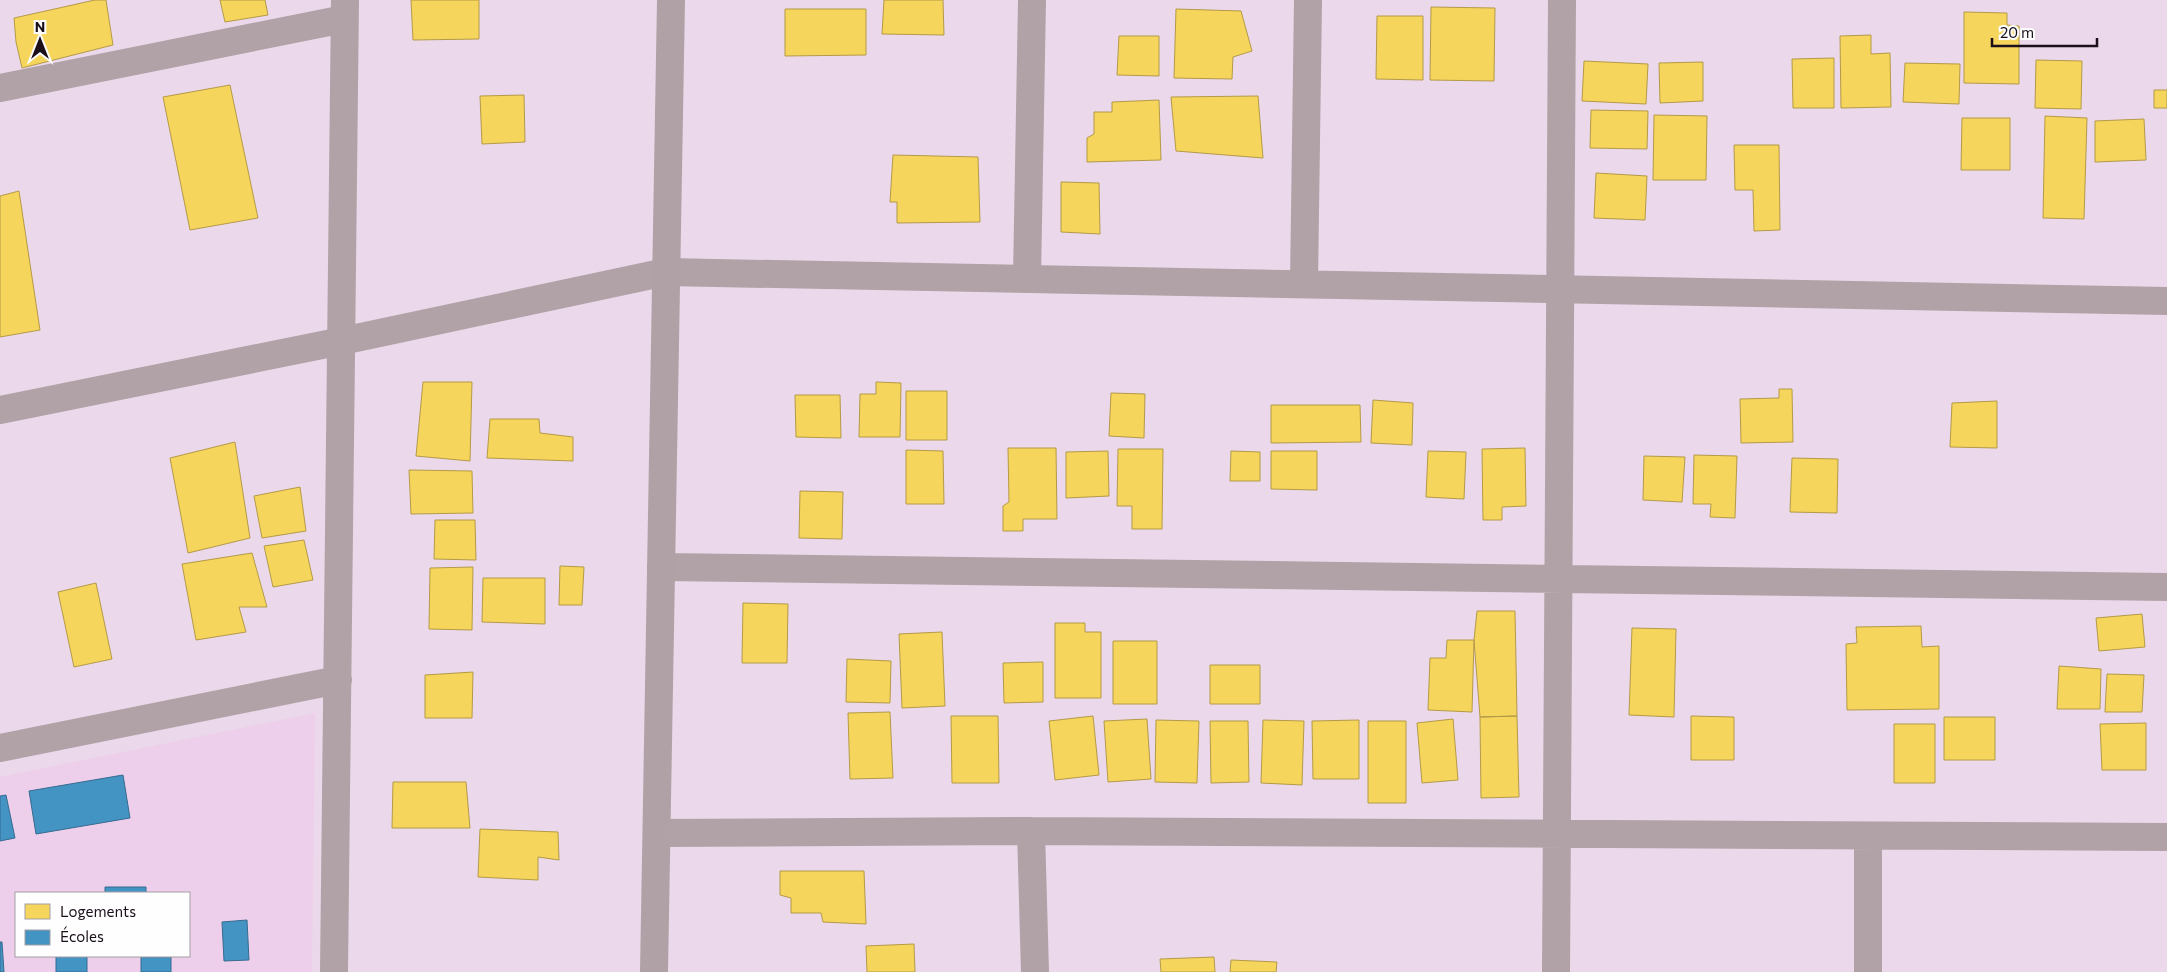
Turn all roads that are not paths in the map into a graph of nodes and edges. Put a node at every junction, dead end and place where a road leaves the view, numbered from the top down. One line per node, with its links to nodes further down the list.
1 (671, 0): 7 (street)
2 (1032, 0): 8 (street)
3 (1308, 0): 9 (street)
4 (1562, 0): 10 (street)
5 (345, 10): 6 (street); 12 (street)
6 (2, 81)
7 (666, 272): 8 (street); 12 (street); 14 (street)
8 (1027, 278): 9 (street)
9 (1304, 284): 10 (street)
10 (1560, 289): 11 (street); 15 (street)
11 (2167, 301)
12 (342, 341): 13 (street); 17 (street)
13 (0, 410)
14 (661, 566): 15 (street); 20 (street)
15 (1560, 578): 16 (street); 21 (street)
16 (2167, 587)
17 (338, 680): 18 (street); 24 (street)
18 (0, 748)
19 (1031, 831): 20 (street); 21 (street); 26 (street)
20 (657, 833): 25 (street)
21 (1558, 834): 22 (street); 27 (street)
22 (1868, 836): 23 (street); 28 (street)
23 (2167, 837)
24 (334, 972)
25 (654, 972)
26 (1034, 972)
27 (1556, 972)
28 (1868, 972)

